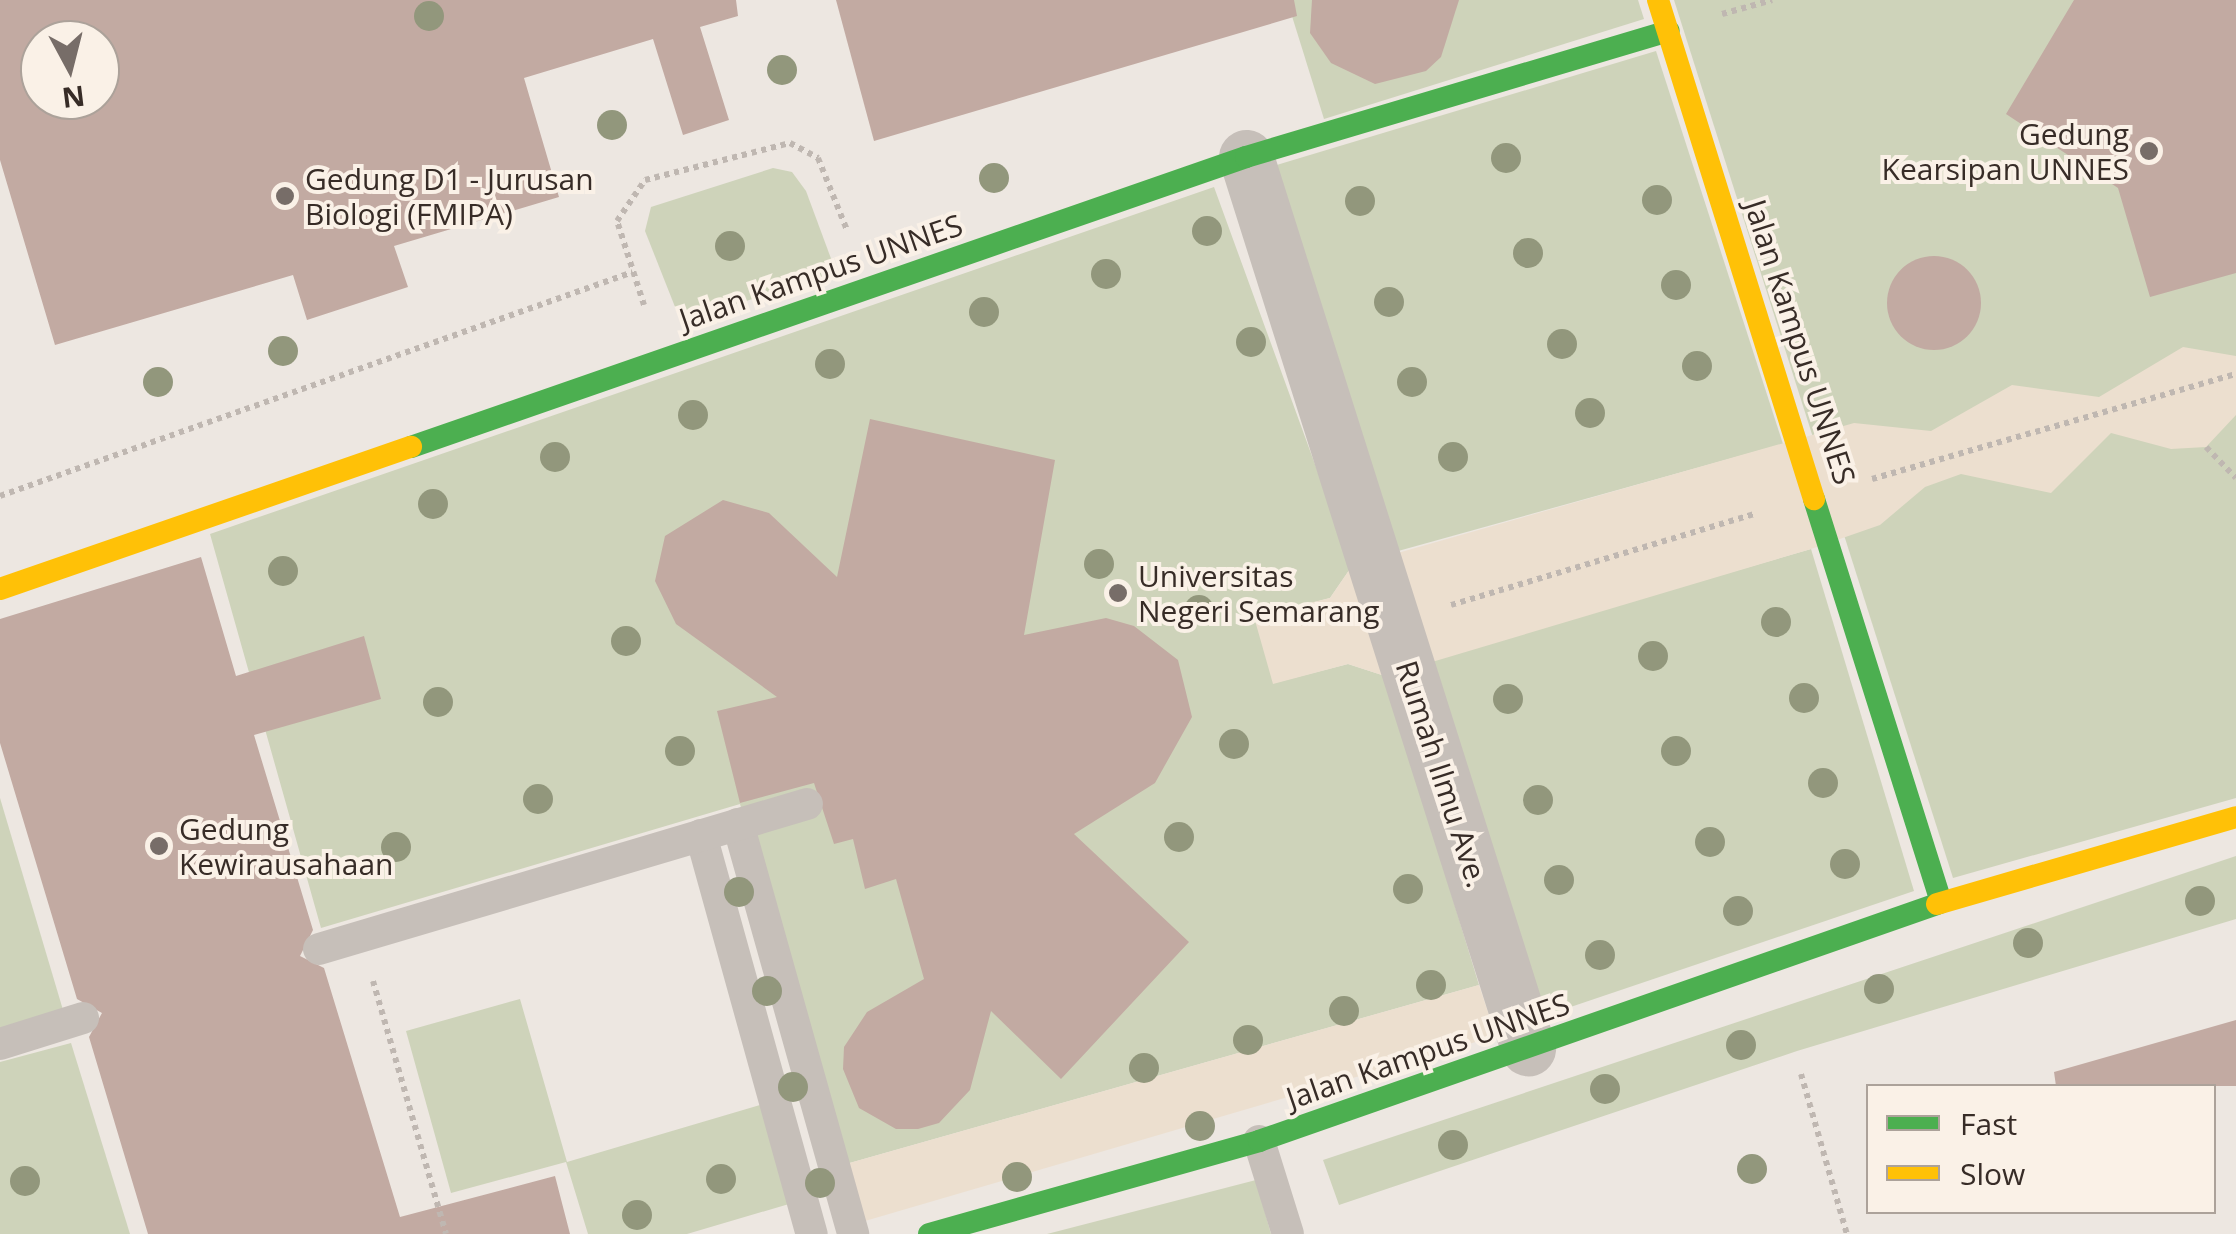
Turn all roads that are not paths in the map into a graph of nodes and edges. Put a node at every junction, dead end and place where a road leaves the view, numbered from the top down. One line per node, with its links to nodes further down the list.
1 (1658, 0): 2 (street, Jalan Kampus UNNES)
2 (1669, 31): 3 (street, Jalan Kampus UNNES); 9 (street, Jalan Kampus UNNES)
3 (1246, 157): 4 (street, Jalan Kampus UNNES); 13 (street, Rumah Ilmu Ave.)
4 (0, 590)
5 (807, 804): 7 (lane)
6 (2236, 817): 9 (street, Jalan Kampus UNNES)
7 (738, 824): 8 (lane); 16 (lane)
8 (701, 835): 10 (lane); 15 (lane)
9 (1940, 903): 13 (street, Jalan Kampus UNNES)
10 (318, 949)
11 (83, 1018): 12 (lane)
12 (0, 1044)
13 (1528, 1048): 14 (street, Jalan Kampus UNNES)
14 (1258, 1141): 17 (street, Jalan Kampus UNNES); 18 (lane)
15 (812, 1234)
16 (852, 1234)
17 (929, 1234)
18 (1288, 1234)

